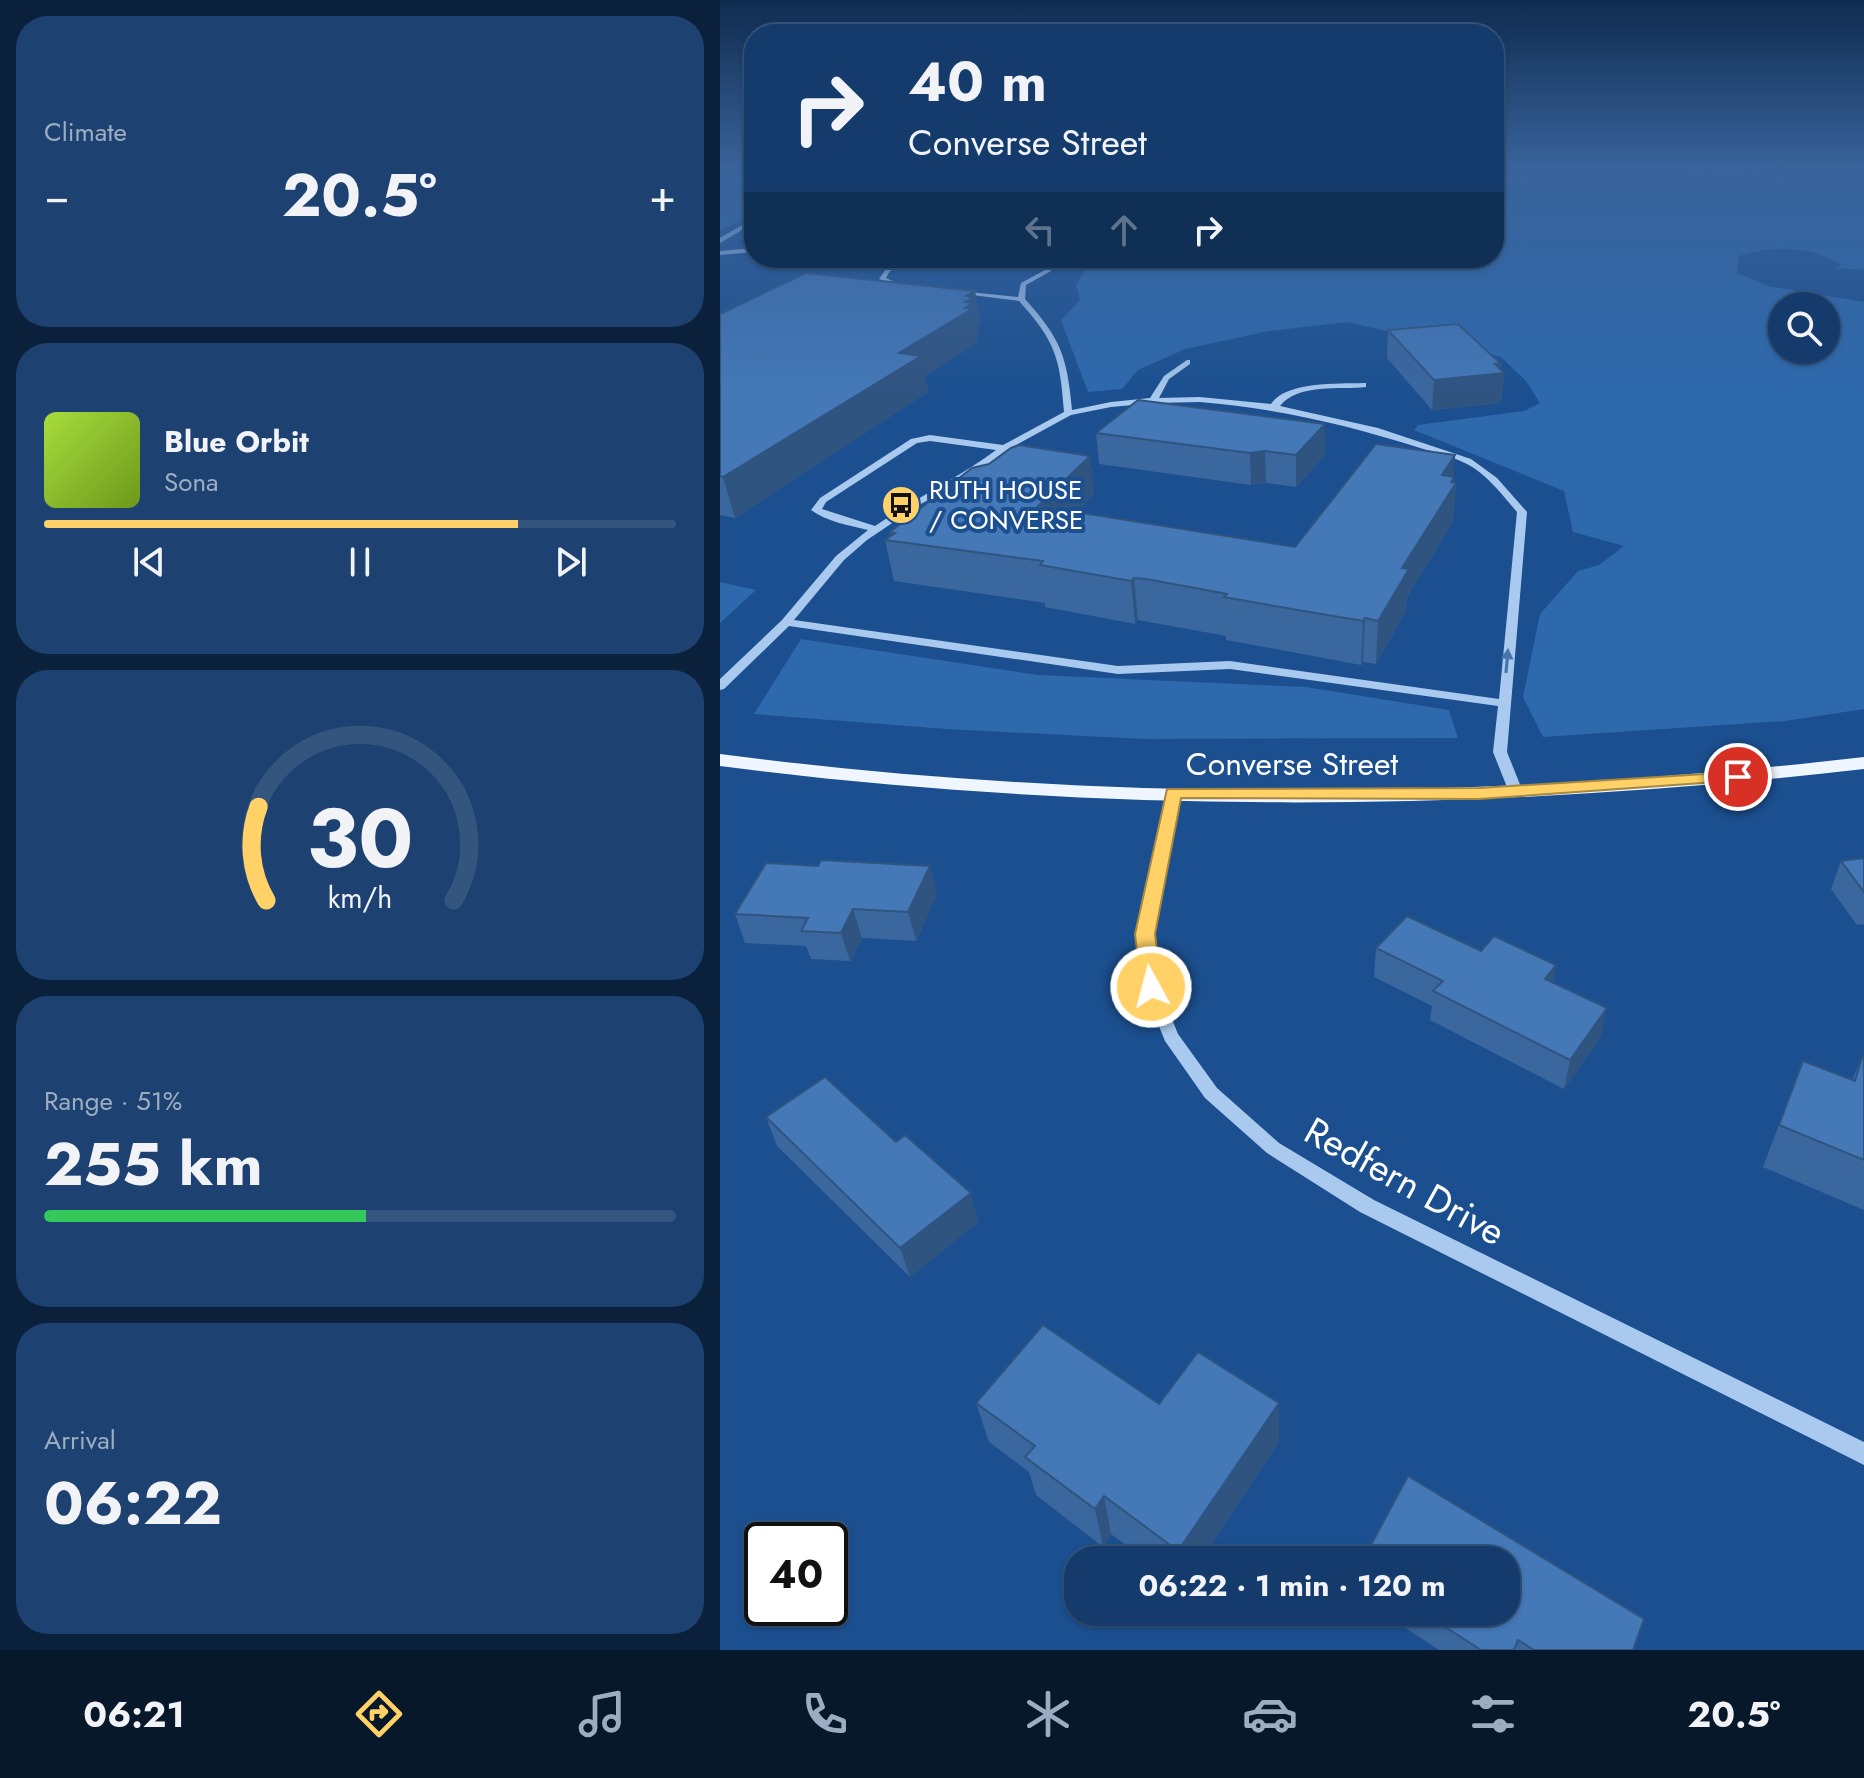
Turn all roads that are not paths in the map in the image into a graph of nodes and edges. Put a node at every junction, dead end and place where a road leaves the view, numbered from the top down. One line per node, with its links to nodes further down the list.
1 (744, 251): 2 (street)
2 (720, 253)
3 (893, 268): 5 (street)
4 (1048, 268): 7 (street)
5 (908, 290)
6 (954, 293): 7 (street)
7 (1021, 299): 12 (street)
8 (1187, 362): 10 (street)
9 (1363, 385): 11 (street)
10 (1154, 399): 11 (street); 12 (street)
11 (1275, 408): 17 (street, one-way to 11)
12 (1068, 413): 13 (street)
13 (1004, 448): 14 (street); 14 (street)
14 (876, 529): 15 (street)
15 (786, 622): 16 (street); 17 (street)
16 (720, 686)
17 (1504, 703): 20 (street)
18 (720, 760): 21 (main road, Converse Street)
19 (1864, 763): 20 (main road, Converse Street)
20 (1516, 792): 21 (main road, Converse Street)
21 (1173, 793): 22 (street, Redfern Drive)
22 (1864, 1454)

